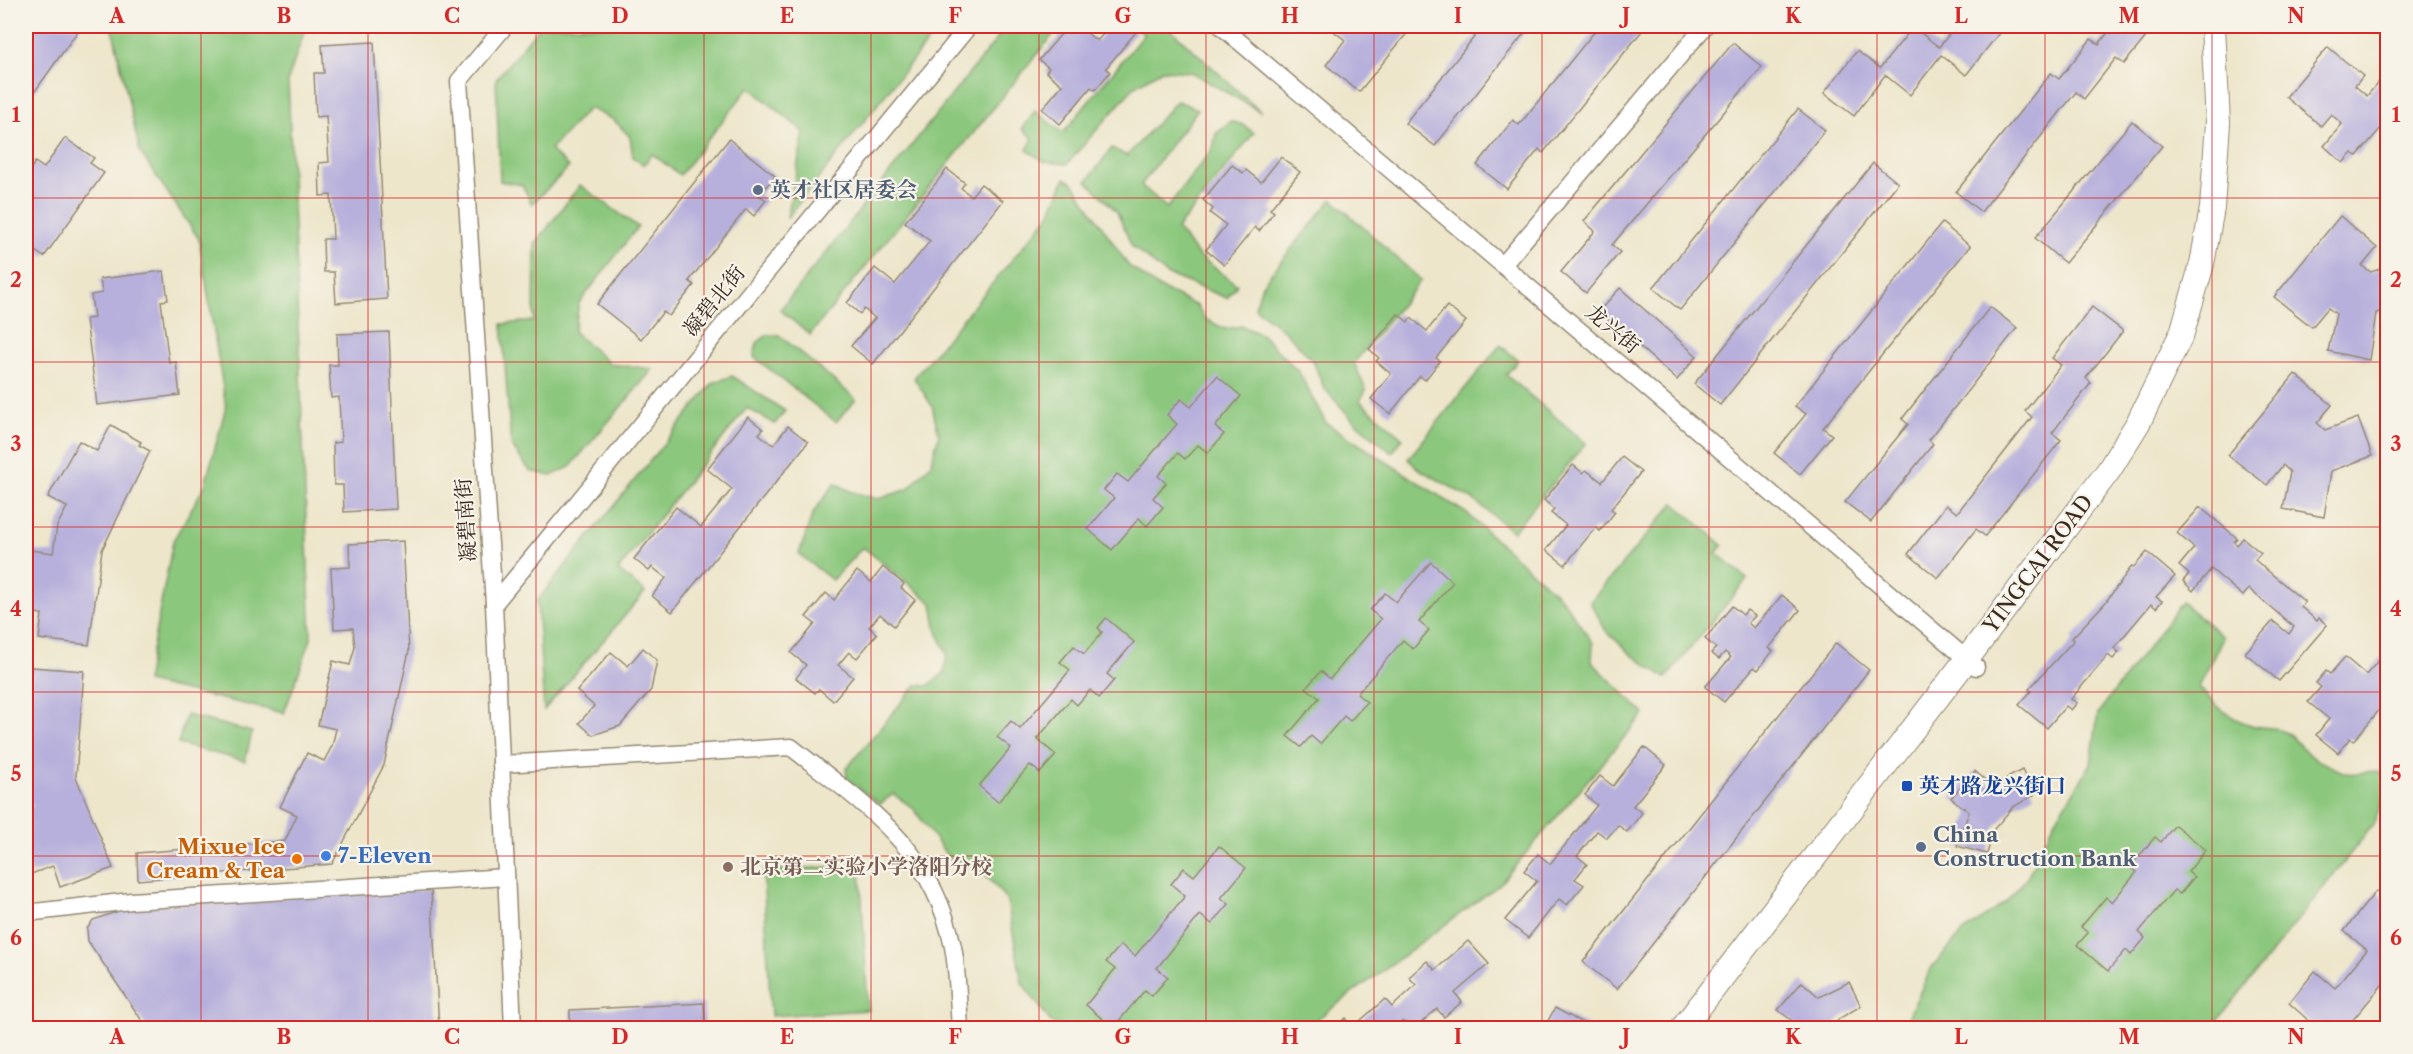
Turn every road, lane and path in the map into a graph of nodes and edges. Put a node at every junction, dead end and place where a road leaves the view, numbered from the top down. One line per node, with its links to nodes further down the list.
1 (505, 26): 8 (street, 凝碧南街)
2 (969, 26): 8 (street, 凝碧北街)
3 (1221, 26): 7 (street, 龙兴街)
4 (1706, 26): 7 (street)
5 (2213, 26): 9 (main road, YINGCAI ROAD)
6 (2226, 26): 9 (main road, YINGCAI ROAD)
7 (1503, 265): 9 (street, 龙兴街)
8 (494, 604): 10 (street, 凝碧南街)
9 (1972, 663): 15 (main road, YINGCAI ROAD); 16 (main road, YINGCAI ROAD)
10 (501, 764): 11 (street, 凝碧南街); 14 (street)
11 (506, 877): 12 (street); 13 (street, 凝碧南街)
12 (26, 913)
13 (513, 1029)
14 (960, 1029)
15 (1683, 1029)
16 (1698, 1029)

